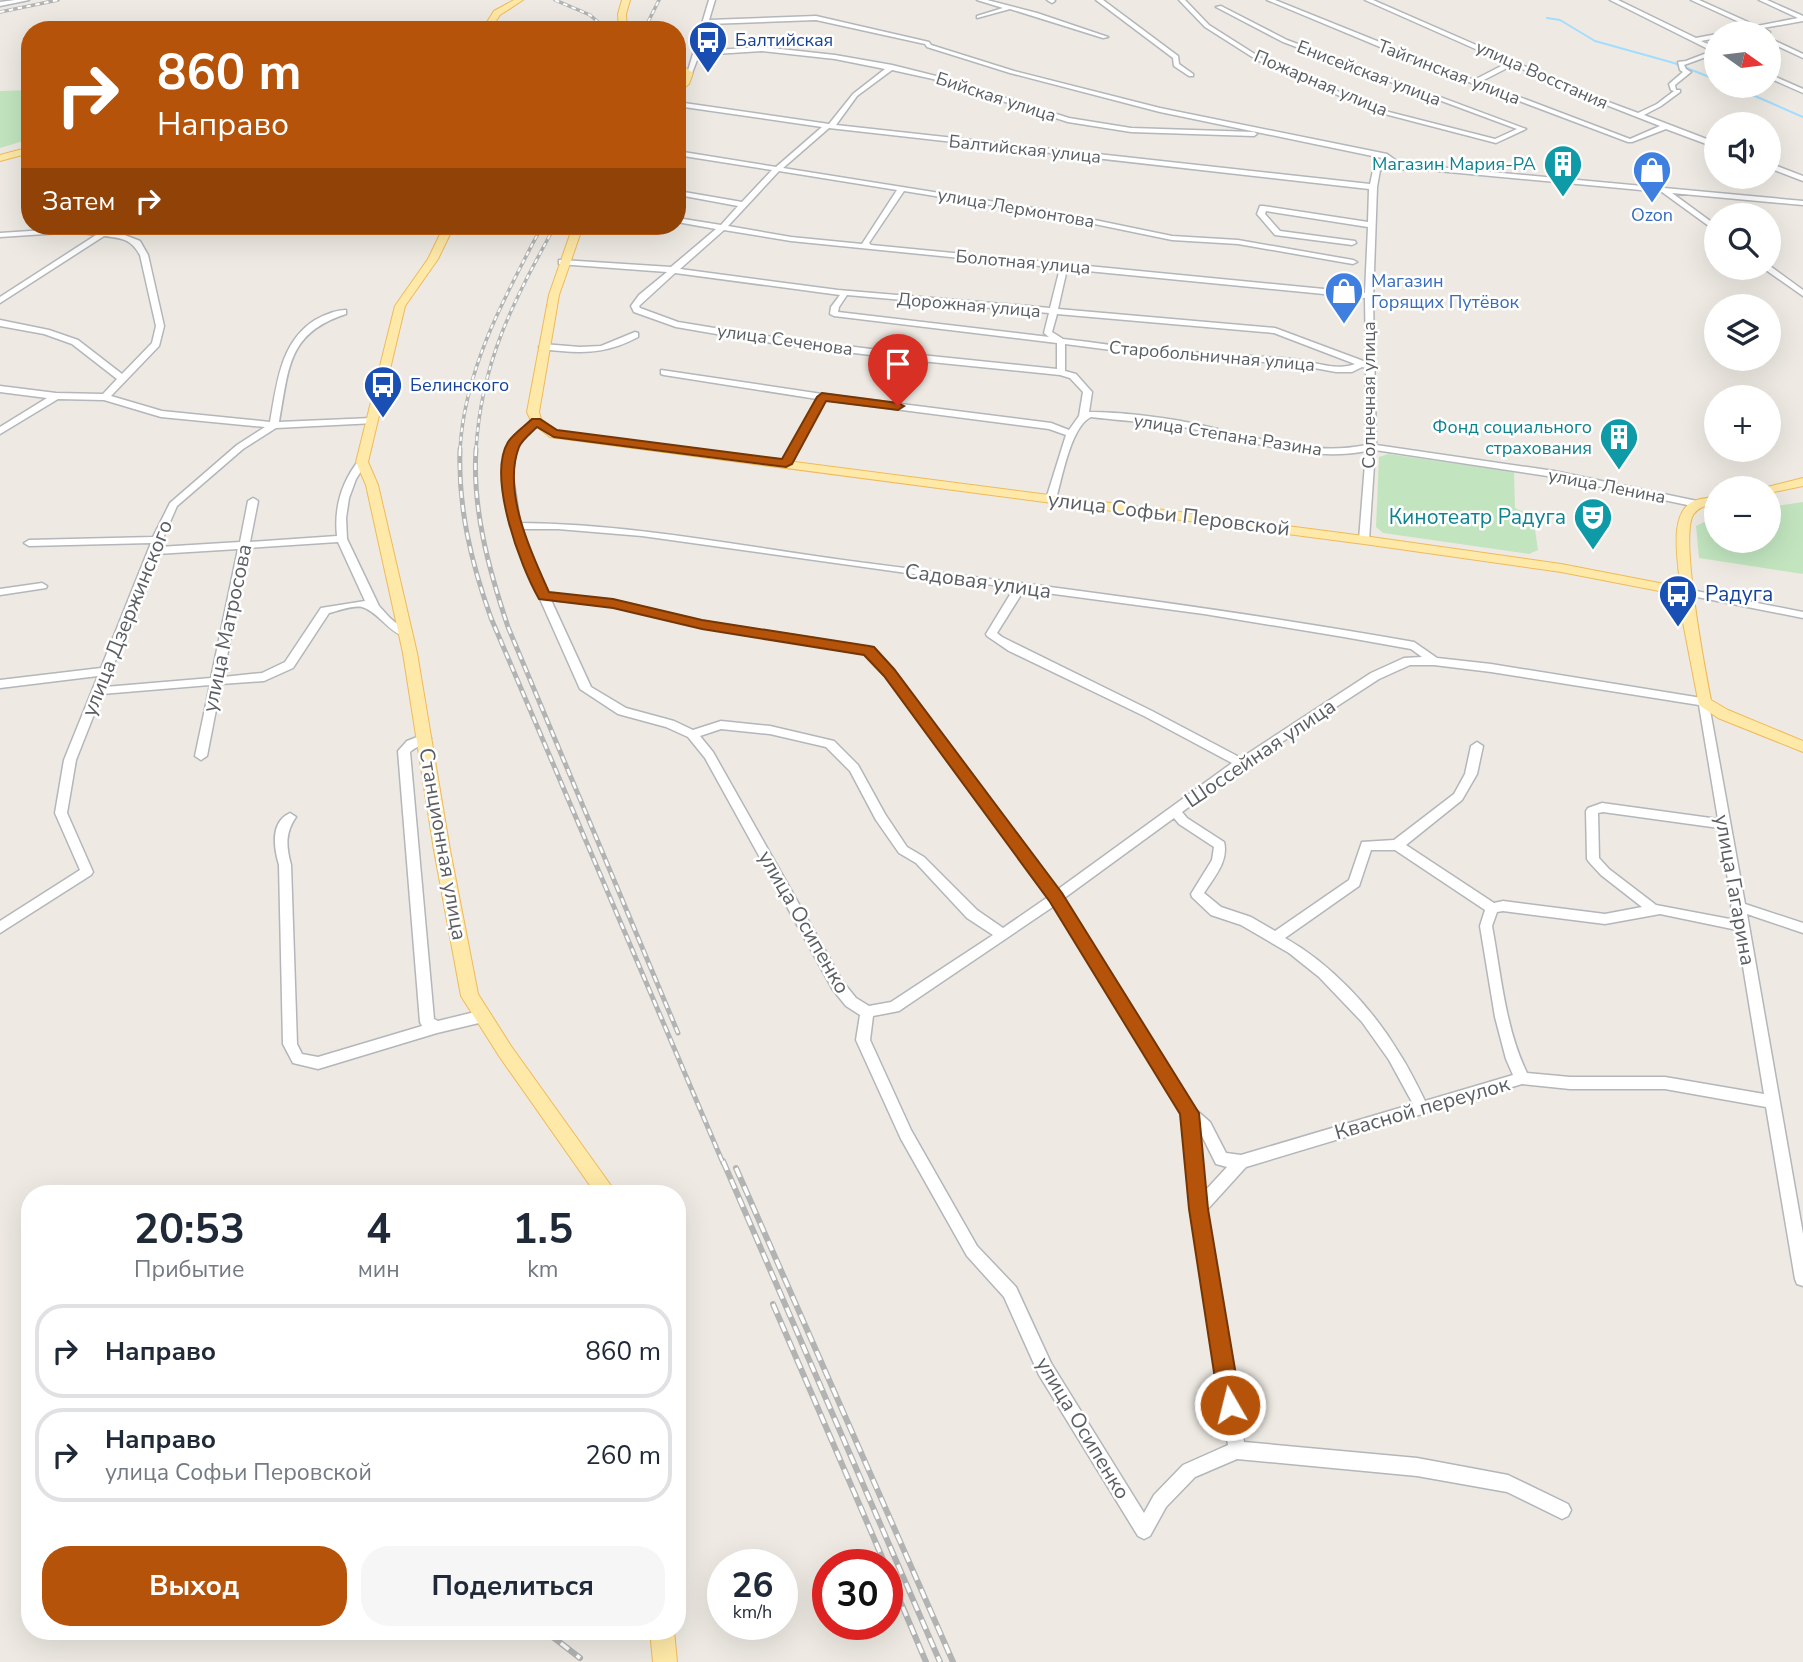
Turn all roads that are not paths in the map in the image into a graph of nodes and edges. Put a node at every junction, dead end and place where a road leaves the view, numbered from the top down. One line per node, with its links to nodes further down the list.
1 (26, 0): 14 (street)
2 (519, 0): 19 (main road)
3 (625, 0): 20 (main road)
4 (712, 0): 23 (street)
5 (980, 0): 16 (street)
6 (1099, 0): 39 (street)
7 (1182, 0): 48 (street, Пожарная улица)
8 (1269, 0): 41 (street, Тайгинская улица)
9 (1368, 0): 35 (street, улица Восстания)
10 (1613, 0): 27 (street)
11 (1680, 0): 21 (street)
12 (1694, 0): 22 (street)
13 (1762, 0): 18 (street)
14 (0, 4)
15 (1219, 7): 48 (street, Енисейская улица)
16 (1007, 8): 17 (street); 25 (street)
17 (979, 17)
18 (1803, 18): 24 (street)
19 (492, 21)
20 (622, 21)
21 (1726, 21)
22 (1735, 21)
23 (706, 22): 32 (street); 49 (street, Бийская улица)
24 (1782, 24)
25 (1105, 37)
26 (1704, 38): 27 (street)
27 (1696, 40): 29 (street)
28 (1782, 40): 31 (street)
29 (1704, 44)
30 (1782, 46): 34 (street)
31 (1803, 49)
32 (697, 54): 36 (street, Бийская улица); 38 (street)
33 (1704, 56): 45 (street)
34 (1803, 56)
35 (1514, 62): 41 (street); 45 (street, улица Восстания)
36 (892, 67): 46 (street); 49 (street, Бийская улица)
37 (686, 71): 38 (main road)
38 (689, 73): 40 (main road)
39 (1191, 75)
40 (686, 82)
41 (1475, 82): 47 (street, Тайгинская улица)
42 (1782, 82): 43 (street)
43 (1803, 91)
44 (686, 105): 46 (street, Балтийская улица)
45 (1637, 116): 47 (street, улица Восстания)
46 (829, 126): 56 (street); 59 (street, Балтийская улица)
47 (1665, 127): 50 (street, улица Восстания)
48 (1523, 129)
49 (1296, 137): 54 (street, Бийская улица)
50 (1704, 141)
51 (21, 152): 53 (main road)
52 (686, 155): 56 (street, улица Лермонтова)
53 (0, 158)
54 (1399, 166): 55 (street); 61 (street)
55 (1377, 168): 59 (street, Солнечная улица)
56 (776, 170): 60 (street, улица Лермонтова); 64 (street)
57 (1781, 170): 58 (street)
58 (1803, 179)
59 (1373, 187): 67 (street, Солнечная улица)
60 (902, 189): 76 (street); 78 (street, улица Лермонтова)
61 (1665, 191): 63 (street); 65 (street)
62 (687, 194): 64 (street)
63 (1803, 203)
64 (744, 205): 68 (street)
65 (1704, 220)
66 (686, 221): 68 (street, Болотная улица)
67 (1372, 225): 75 (street); 84 (street, Солнечная улица)
68 (724, 226): 76 (street, Болотная улица); 80 (street)
69 (21, 233): 70 (street)
70 (0, 235)
71 (100, 235): 85 (street)
72 (112, 235): 95 (street)
73 (445, 235): 101 (main road)
74 (574, 235): 77 (main road)
75 (1352, 243)
76 (869, 247): 79 (street, Болотная улица)
77 (562, 262): 80 (street, Дорожная улица); 91 (main road)
78 (1353, 262)
79 (1065, 266): 84 (street, Болотная улица); 87 (street)
80 (677, 270): 82 (street, Дорожная улица); 94 (street, улица Сеченова)
81 (1781, 278): 83 (street)
82 (845, 293): 87 (street, Дорожная улица); 90 (street, Старобольничная улица)
83 (1803, 294)
84 (1370, 296): 92 (street, Солнечная улица)
85 (0, 300)
86 (343, 312): 103 (street)
87 (1052, 313): 90 (street); 92 (street, Дорожная улица)
88 (0, 323): 95 (street)
89 (635, 335): 91 (street)
90 (1060, 341): 92 (street, Старобольничная улица); 94 (street)
91 (543, 348): 102 (main road)
92 (1366, 366): 106 (street, Солнечная улица)
93 (664, 372): 99 (street)
94 (1061, 372): 100 (street)
95 (121, 378): 98 (street)
96 (0, 389): 97 (street)
97 (56, 396): 98 (street); 104 (street)
98 (105, 397): 103 (street)
99 (822, 397): 105 (street); 108 (street)
100 (1084, 416): 105 (street); 106 (street, улица Степана Разина)
101 (372, 421): 103 (street); 107 (main road)
102 (536, 421): 108 (main road, улица Софьи Перовской); 115 (street)
103 (275, 425): 116 (street, улица Дзержинского)
104 (0, 431)
105 (1071, 434): 111 (street)
106 (1371, 447): 114 (street, улица Ленина); 118 (street, Солнечная улица)
107 (363, 459): 117 (street); 129 (main road, Станционная улица)
108 (786, 464): 111 (main road, улица Софьи Перовской)
109 (1803, 482): 110 (main road)
110 (1781, 487)
111 (1051, 499): 118 (main road, улица Софьи Перовской)
112 (253, 501): 120 (street, улица Матросова)
113 (1704, 503): 114 (main road, улица Ленина)
114 (1697, 504): 125 (main road, улица Гагарина)
115 (516, 526): 123 (street, Садовая улица); 126 (street)
116 (157, 540): 119 (street); 121 (street, улица Дзержинского)
117 (342, 540): 120 (street); 127 (street)
118 (1364, 540): 125 (main road, улица Софьи Перовской)
119 (29, 543)
120 (244, 544): 121 (street); 132 (street, улица Матросова)
121 (152, 551): 131 (street, улица Дзержинского)
122 (42, 586): 124 (street)
123 (1021, 586): 130 (street, Садовая улица); 141 (street)
124 (0, 592)
125 (1686, 592): 128 (street, улица Софьи Перовской); 135 (main road, улица Гагарина)
126 (544, 596): 136 (street); 146 (street)
127 (374, 609): 129 (street); 132 (street)
128 (1803, 615)
129 (403, 633): 137 (main road, Станционная улица)
130 (1434, 661): 135 (street, Шоссейная улица); 141 (street, Шоссейная улица)
131 (105, 671): 133 (street); 134 (street, улица Дзержинского)
132 (216, 680): 134 (street); 140 (street, улица Матросова)
133 (0, 684)
134 (97, 691): 151 (street, улица Дзержинского)
135 (1703, 702): 139 (main road); 144 (street, улица Гагарина)
136 (692, 734): 153 (street); 155 (street, улица Осипенко)
137 (425, 738): 156 (main road, Станционная улица); 157 (street)
138 (1478, 746): 145 (street)
139 (1803, 747)
140 (201, 756)
141 (1241, 763): 142 (street, Шоссейная улица)
142 (1175, 811): 146 (street, Шоссейная улица); 154 (street)
143 (290, 817): 157 (street)
144 (1724, 824): 147 (street, улица Гагарина); 149 (street)
145 (1397, 845): 148 (street); 154 (street)
146 (1056, 898): 153 (street, Шоссейная улица); 161 (street)
147 (1737, 906): 150 (street, улица Гагарина); 152 (street)
148 (1492, 908): 149 (street); 158 (street)
149 (1654, 910): 150 (street)
150 (1741, 926): 159 (street, улица Гагарина)
151 (0, 928)
152 (1803, 928)
153 (1003, 935): 155 (street, Шоссейная улица)
154 (1275, 938): 160 (street)
155 (867, 1012): 167 (street, улица Осипенко)
156 (483, 1016): 157 (street); 163 (main road, Станционная улица)
157 (437, 1027)
158 (1522, 1078): 159 (street, Квасной переулок); 160 (street, Квасной переулок)
159 (1772, 1102): 165 (street, улица Гагарина)
160 (1422, 1108): 162 (street, Квасной переулок)
161 (1190, 1113): 162 (street); 164 (street)
162 (1241, 1162): 164 (street)
163 (602, 1185)
164 (1199, 1209): 167 (street)
165 (1797, 1214): 166 (street, улица Гагарина)
166 (1803, 1279)
167 (1237, 1450): 168 (street)
168 (1562, 1510)
169 (663, 1640): 170 (main road)
170 (665, 1662)

